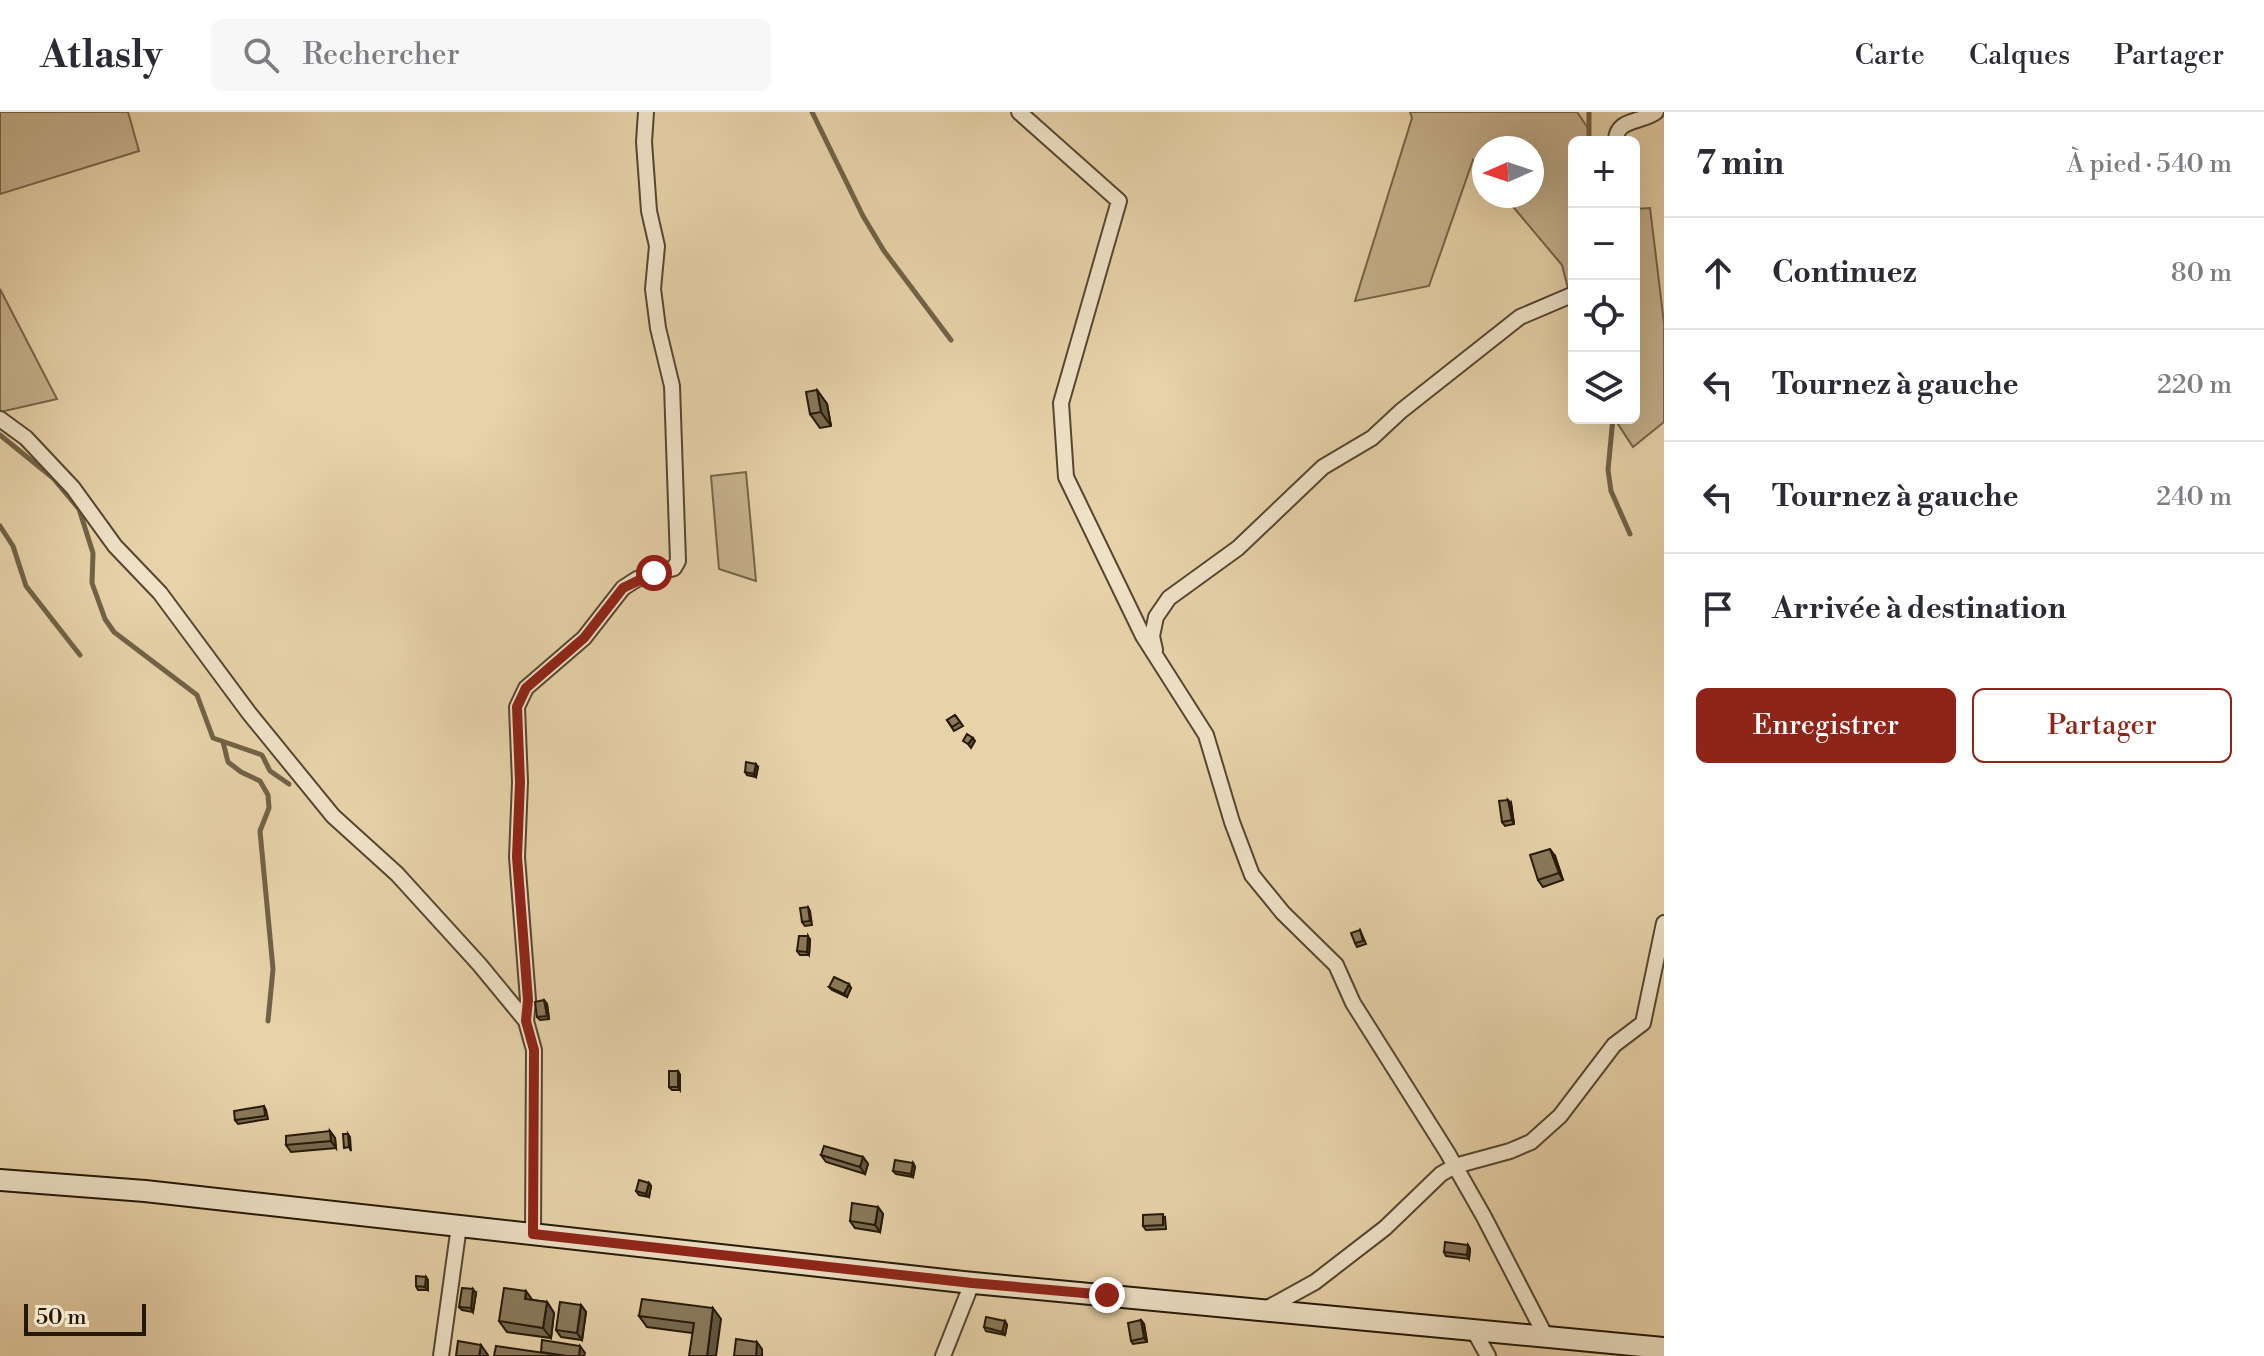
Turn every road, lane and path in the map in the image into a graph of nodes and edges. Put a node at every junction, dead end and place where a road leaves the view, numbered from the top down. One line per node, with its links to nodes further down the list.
1 (646, 112): 9 (street)
2 (1019, 112): 7 (street)
3 (1656, 112): 4 (street)
4 (1616, 136)
5 (1568, 297): 7 (street)
6 (0, 419): 9 (street)
7 (1157, 659): 10 (street)
8 (1664, 923): 10 (street)
9 (526, 1021): 13 (street)
10 (1455, 1166): 15 (street); 17 (street)
11 (0, 1180): 12 (street)
12 (459, 1226): 13 (street); 19 (street)
13 (533, 1234): 14 (street)
14 (972, 1283): 15 (street); 20 (street)
15 (1264, 1310): 16 (street)
16 (1474, 1331): 17 (street); 21 (street)
17 (1546, 1337): 18 (street)
18 (1664, 1348)
19 (441, 1356)
20 (943, 1356)
21 (1488, 1356)

